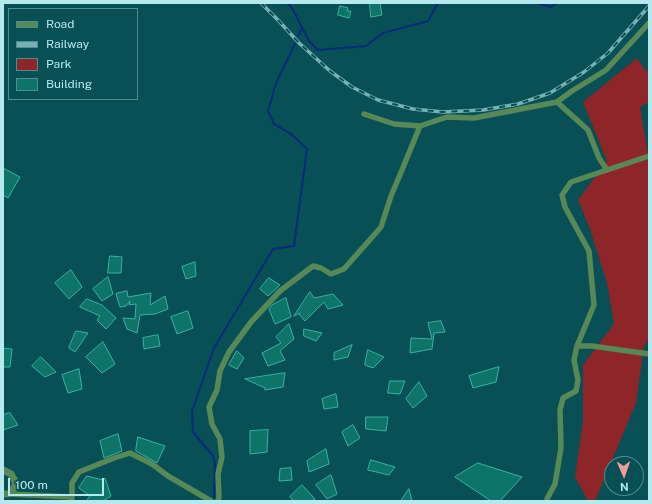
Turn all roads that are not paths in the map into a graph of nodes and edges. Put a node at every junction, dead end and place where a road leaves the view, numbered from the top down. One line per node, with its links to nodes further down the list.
1 (649, 23): 2 (street)
2 (557, 102): 4 (street); 6 (street)
3 (364, 114): 4 (street)
4 (420, 126): 13 (street)
5 (649, 156): 6 (street)
6 (607, 170): 7 (street)
7 (576, 346): 8 (street); 14 (street)
8 (649, 354)
9 (3, 470): 10 (street)
10 (6, 494): 11 (street)
11 (71, 499): 12 (street)
12 (211, 501)
13 (218, 501)
14 (547, 501)

